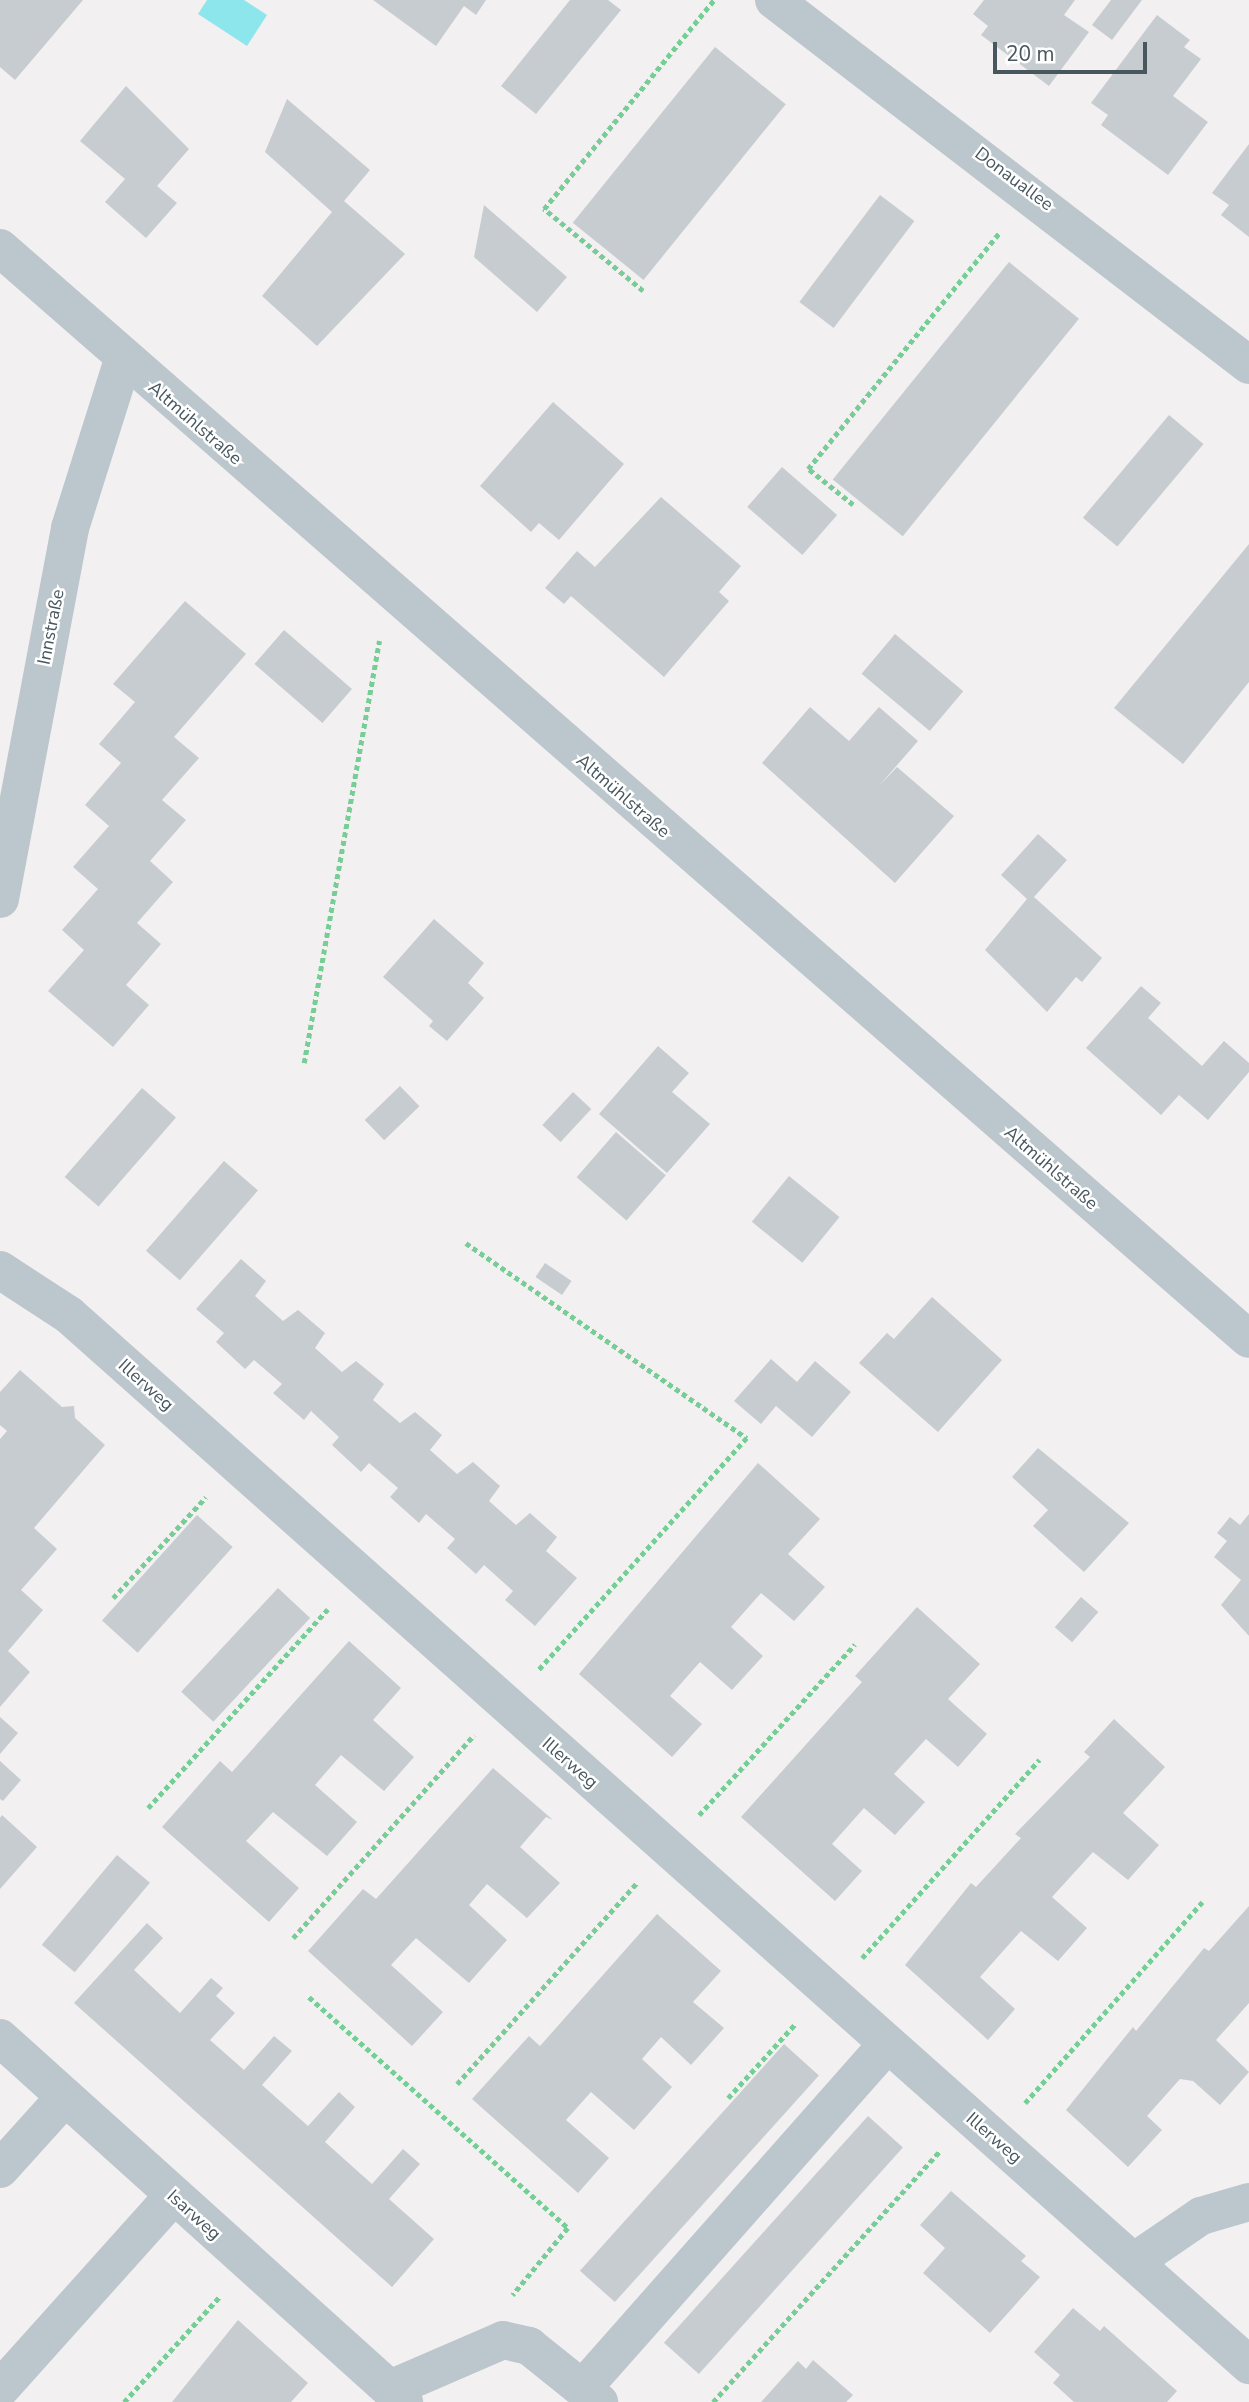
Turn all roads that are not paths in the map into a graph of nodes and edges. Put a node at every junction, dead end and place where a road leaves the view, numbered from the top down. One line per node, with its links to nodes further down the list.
1 (774, 0): 4 (street, Donauallee)
2 (0, 248): 3 (street, Altmühlstraße)
3 (123, 360): 5 (street, Innstraße); 7 (street, Altmühlstraße)
4 (1249, 365)
5 (0, 899)
6 (0, 1270): 9 (street, Illerweg)
7 (1249, 1339)
8 (0, 2038): 10 (street, Isarweg)
9 (887, 2044): 14 (street, Illerweg); 17 (street)
10 (65, 2097): 11 (street); 12 (street, Isarweg)
11 (0, 2169)
12 (173, 2196): 16 (street); 18 (street, Isarweg)
13 (1249, 2202): 14 (street)
14 (1135, 2261): 15 (street, Illerweg)
15 (1249, 2365)
16 (0, 2389)
17 (591, 2395): 18 (street, Isarweg)
18 (397, 2396)

